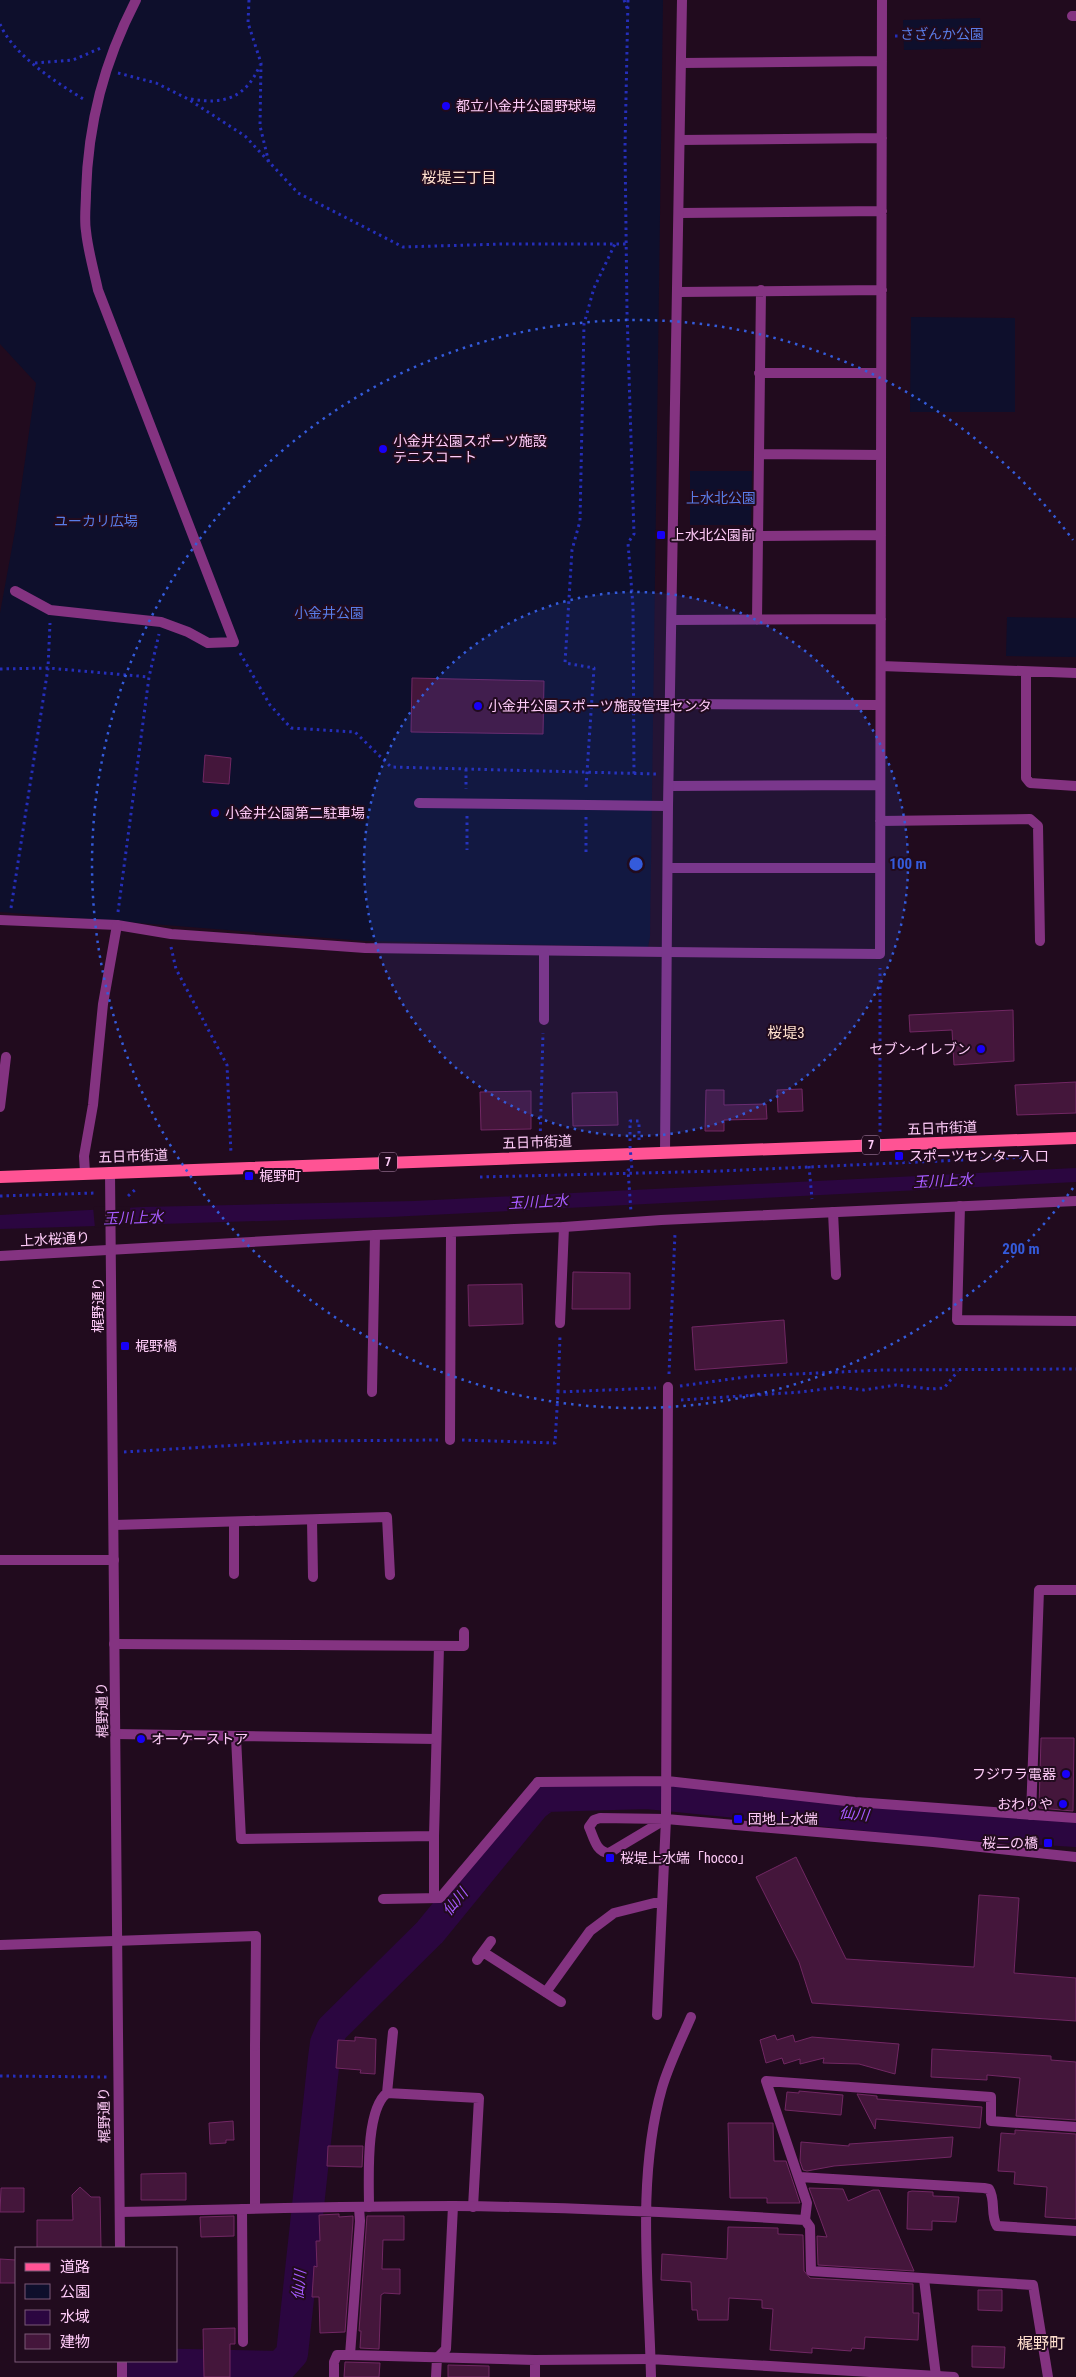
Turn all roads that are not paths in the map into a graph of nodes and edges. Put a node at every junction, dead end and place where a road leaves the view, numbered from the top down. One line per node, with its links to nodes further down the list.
1 (136, 0): 19 (street)
2 (682, 0): 5 (street)
3 (882, 0): 4 (street)
4 (882, 61): 5 (street); 6 (street)
5 (682, 63): 7 (street)
6 (882, 138): 7 (street); 8 (street)
7 (680, 140): 9 (street)
8 (882, 211): 9 (street); 11 (street)
9 (680, 213): 12 (street)
10 (761, 290): 11 (street); 12 (street); 13 (street)
11 (882, 290): 14 (street)
12 (679, 292): 21 (street)
13 (759, 373): 14 (street); 15 (street)
14 (881, 373): 16 (street)
15 (759, 454): 16 (street); 18 (street)
16 (881, 455): 17 (street)
17 (881, 535): 18 (street); 20 (street)
18 (758, 536): 22 (street)
19 (15, 591)
20 (881, 619): 22 (street); 23 (street)
21 (672, 620): 22 (street); 26 (street)
22 (757, 620)
23 (881, 666): 24 (street); 27 (street)
24 (1026, 672): 25 (street); 30 (street)
25 (1076, 673)
26 (671, 704): 27 (street); 29 (street)
27 (880, 705): 28 (street)
28 (880, 785): 29 (street); 33 (street)
29 (669, 786): 32 (street)
30 (1076, 786)
31 (419, 803): 32 (street)
32 (668, 806): 34 (street)
33 (880, 821): 35 (street); 38 (street)
34 (668, 868): 35 (street); 40 (street)
35 (880, 868): 40 (street)
36 (5, 921): 37 (street)
37 (117, 925): 39 (street); 47 (street)
38 (1040, 941)
39 (544, 952): 40 (street); 41 (street)
40 (667, 952): 45 (street)
41 (544, 1020)
42 (6, 1057): 43 (street)
43 (0, 1107)
44 (1076, 1138): 45 (main road, 五日市街道 / 7)
45 (666, 1152): 46 (main road, 五日市街道 / 7)
46 (110, 1172): 47 (main road, 五日市街道 / 7); 55 (street, 梶野通り)
47 (85, 1173): 48 (main road, 五日市街道 / 7)
48 (0, 1177)
49 (1076, 1201): 50 (street, 上水桜通り)
50 (960, 1206): 51 (street, 上水桜通り); 58 (street)
51 (833, 1212): 52 (street, 上水桜通り); 57 (street)
52 (564, 1227): 53 (street, 上水桜通り); 59 (street)
53 (451, 1232): 54 (street, 上水桜通り); 62 (street)
54 (375, 1235): 55 (street, 上水桜通り); 61 (street)
55 (111, 1250): 56 (street, 上水桜通り); 65 (street, 梶野通り)
56 (0, 1256)
57 (836, 1275)
58 (1076, 1321)
59 (560, 1323)
60 (668, 1387): 78 (street)
61 (372, 1392)
62 (450, 1440)
63 (312, 1520): 64 (street); 69 (street); 70 (street)
64 (234, 1523): 65 (street); 68 (street)
65 (114, 1525): 67 (street, 梶野通り)
66 (0, 1560): 67 (street)
67 (114, 1560): 73 (street, 梶野通り)
68 (234, 1574)
69 (390, 1574)
70 (313, 1577)
71 (1076, 1590): 80 (street)
72 (464, 1632): 74 (street)
73 (114, 1644): 74 (street); 75 (street, 梶野通り)
74 (438, 1646): 77 (street)
75 (116, 1734): 76 (street); 88 (street, 梶野通り)
76 (236, 1737): 77 (street); 82 (street)
77 (436, 1739): 82 (street)
78 (667, 1781): 79 (street); 80 (street); 84 (street)
79 (666, 1814): 79 (street); 83 (street); 86 (street)
80 (1031, 1815): 81 (street)
81 (1076, 1818)
82 (434, 1836): 84 (street)
83 (1076, 1857)
84 (434, 1898): 85 (street)
85 (383, 1899)
86 (662, 1900): 90 (street); 92 (street)
87 (490, 1941): 90 (street)
88 (116, 1942): 89 (street); 102 (street); 104 (street, 梶野通り)
89 (0, 1945)
90 (546, 1992): 91 (street)
91 (561, 2002)
92 (657, 2015)
93 (691, 2017): 103 (street)
94 (393, 2032): 95 (street)
95 (387, 2094): 99 (street); 100 (street)
96 (1076, 2127): 97 (street)
97 (799, 2177): 105 (street); 106 (street)
98 (453, 2206): 99 (street); 100 (street); 111 (street)
99 (364, 2207): 102 (street); 110 (street)
100 (472, 2207): 103 (street)
101 (242, 2208): 102 (street); 104 (street); 109 (street)
102 (255, 2208)
103 (646, 2211): 105 (street); 112 (street)
104 (120, 2212): 107 (street, 梶野通り)
105 (805, 2220): 108 (street)
106 (1076, 2230)
107 (120, 2247)
108 (924, 2279): 116 (street); 123 (street)
109 (243, 2342)
110 (350, 2355): 111 (street); 118 (street)
111 (437, 2358): 113 (street); 119 (street)
112 (650, 2359): 113 (street); 115 (street); 121 (street)
113 (535, 2360): 120 (street)
114 (122, 2362): 117 (street)
115 (902, 2376): 116 (street)
116 (936, 2376): 122 (street)
117 (122, 2377)
118 (334, 2377)
119 (436, 2377)
120 (535, 2377)
121 (651, 2377)
122 (954, 2377)
123 (1048, 2377)

